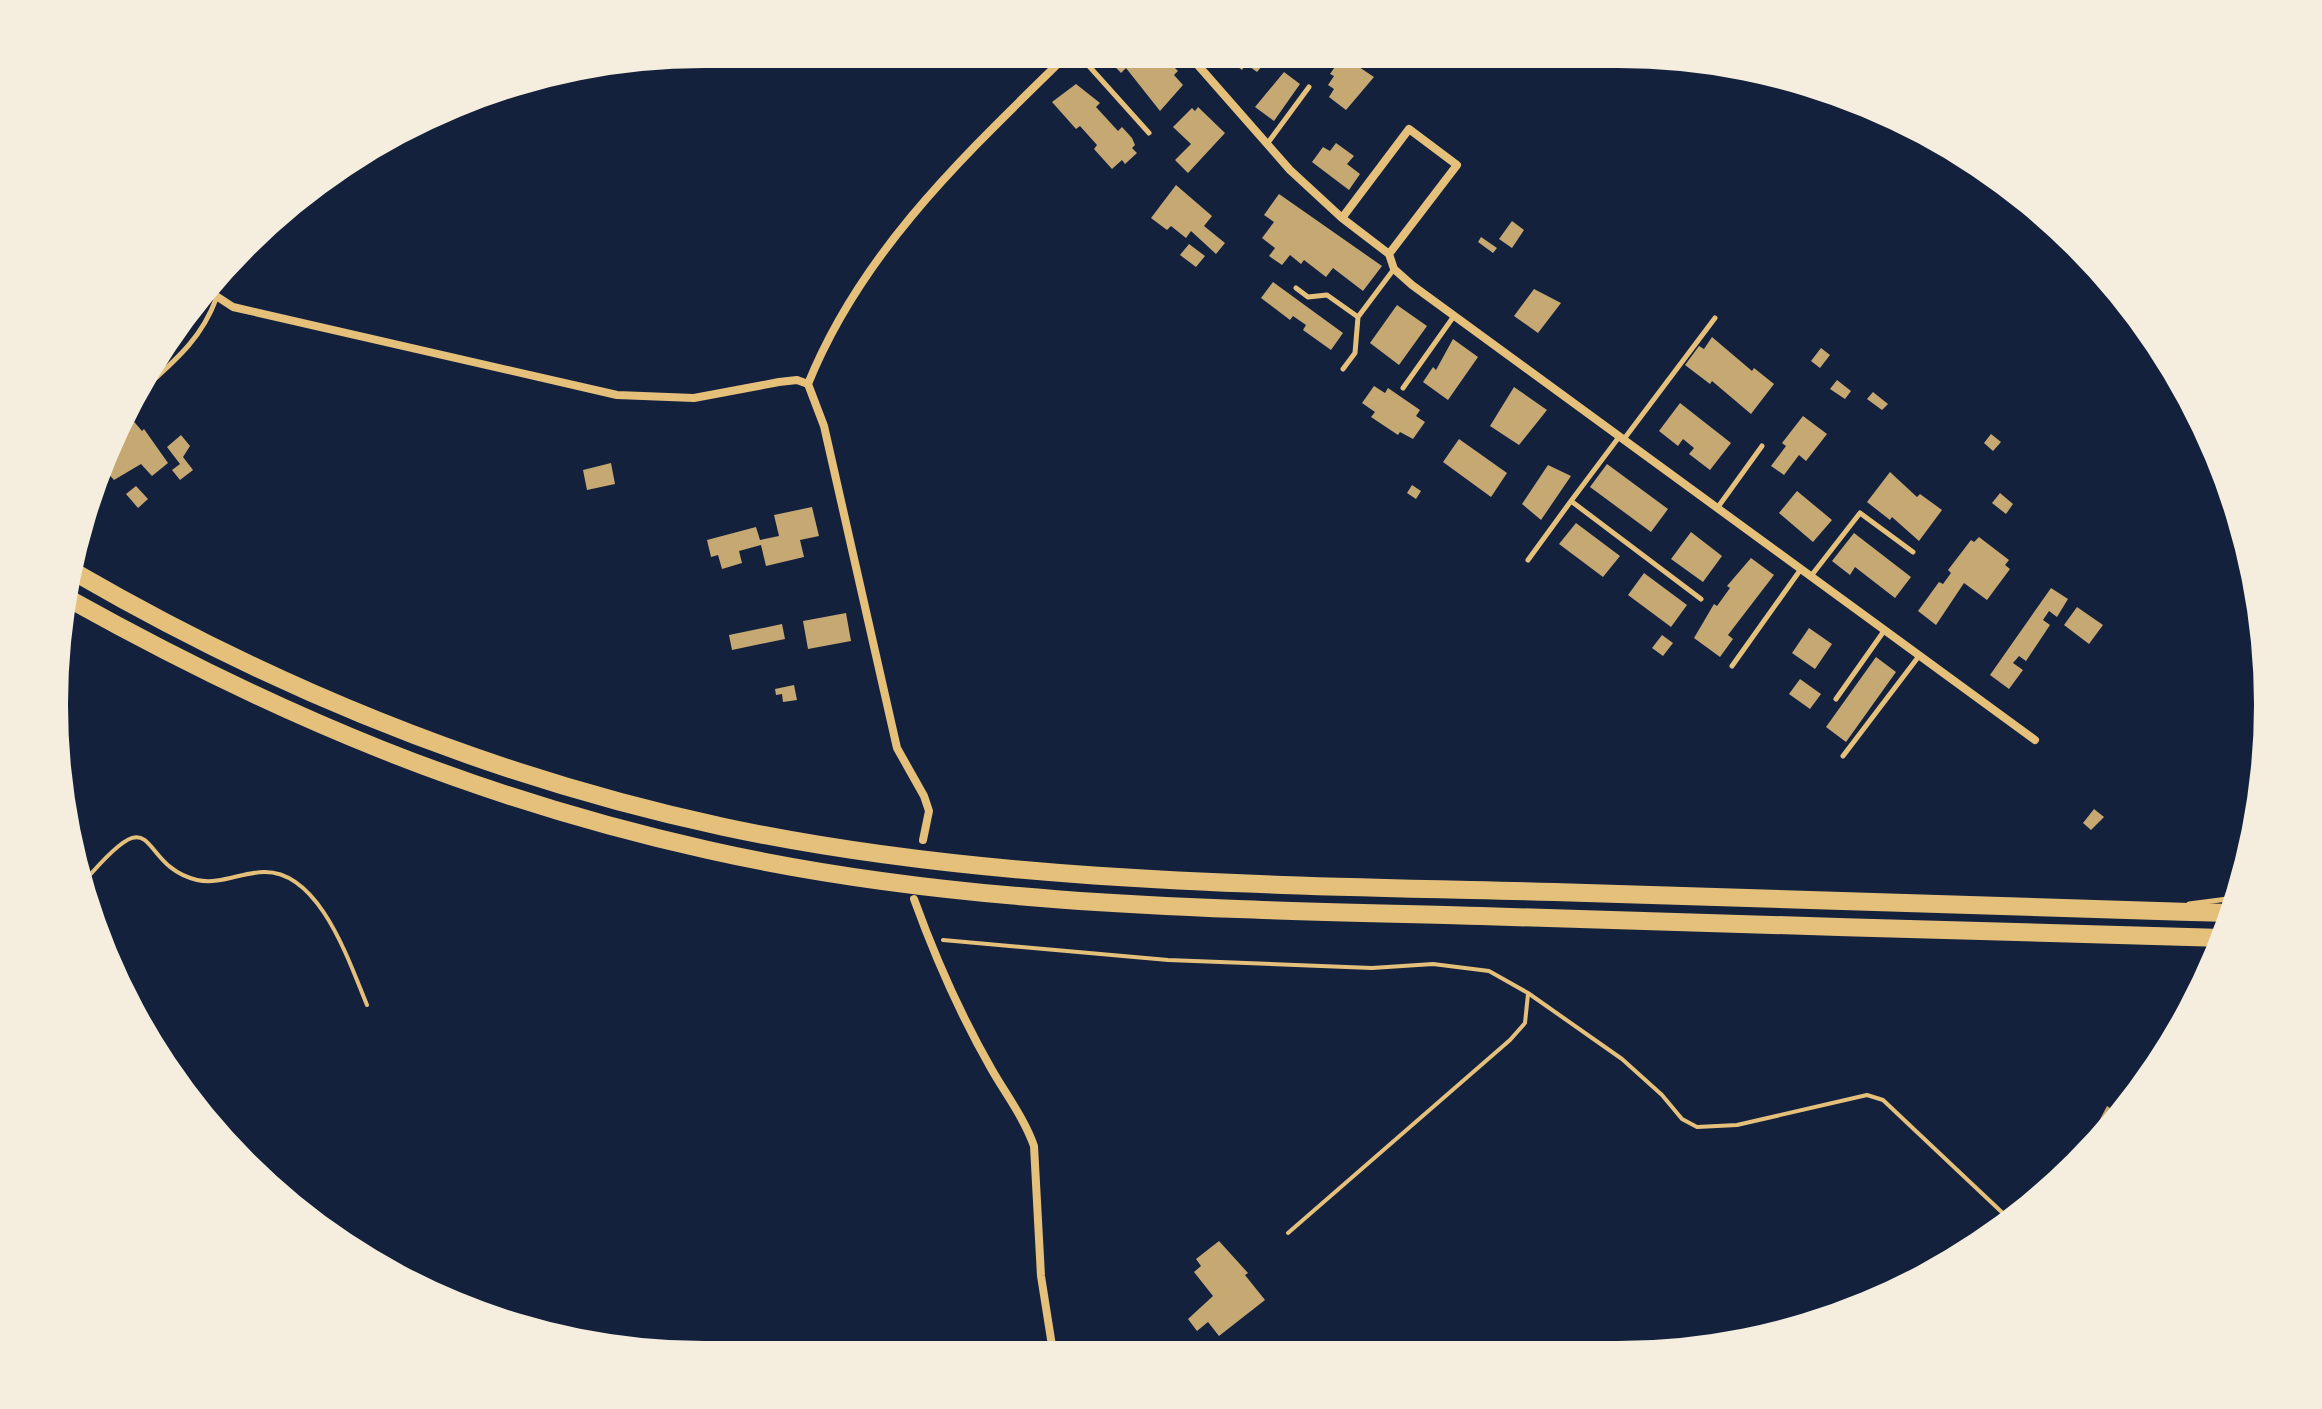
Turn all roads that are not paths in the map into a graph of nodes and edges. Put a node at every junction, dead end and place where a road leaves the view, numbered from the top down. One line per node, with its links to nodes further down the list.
1 (1054, 68): 17 (street)
2 (1091, 68): 5 (lane)
3 (1200, 68): 6 (street)
4 (1309, 87): 6 (lane)
5 (1149, 133)
6 (1267, 145): 7 (street)
7 (1342, 218): 8 (street); 8 (street)
8 (1389, 254): 9 (street)
9 (1394, 269): 12 (street); 13 (lane)
10 (1296, 288): 13 (lane)
11 (216, 299): 16 (lane); 17 (street)
12 (1454, 316): 18 (lane); 19 (street)
13 (1358, 317): 15 (lane)
14 (1715, 318): 19 (lane)
15 (1343, 369)
16 (161, 373)
17 (808, 384): 36 (street)
18 (1403, 388)
19 (1621, 438): 21 (lane); 22 (street)
20 (1762, 446): 22 (lane)
21 (1571, 501): 24 (lane); 28 (lane)
22 (1717, 508): 25 (street)
23 (1913, 552): 27 (lane)
24 (1528, 560)
25 (1801, 569): 27 (street); 32 (lane)
26 (81, 576): 39 (highway)
27 (1811, 576): 30 (street)
28 (1701, 599)
29 (76, 603): 41 (highway)
30 (1884, 631): 31 (street); 33 (lane)
31 (1919, 656): 34 (street); 35 (lane)
32 (1732, 666)
33 (1836, 699)
34 (2035, 740)
35 (1843, 756)
36 (923, 840)
37 (2223, 898): 39 (lane)
38 (914, 899): 42 (street)
39 (2157, 911): 40 (highway)
40 (2219, 913)
41 (2210, 938)
42 (1051, 1341)

